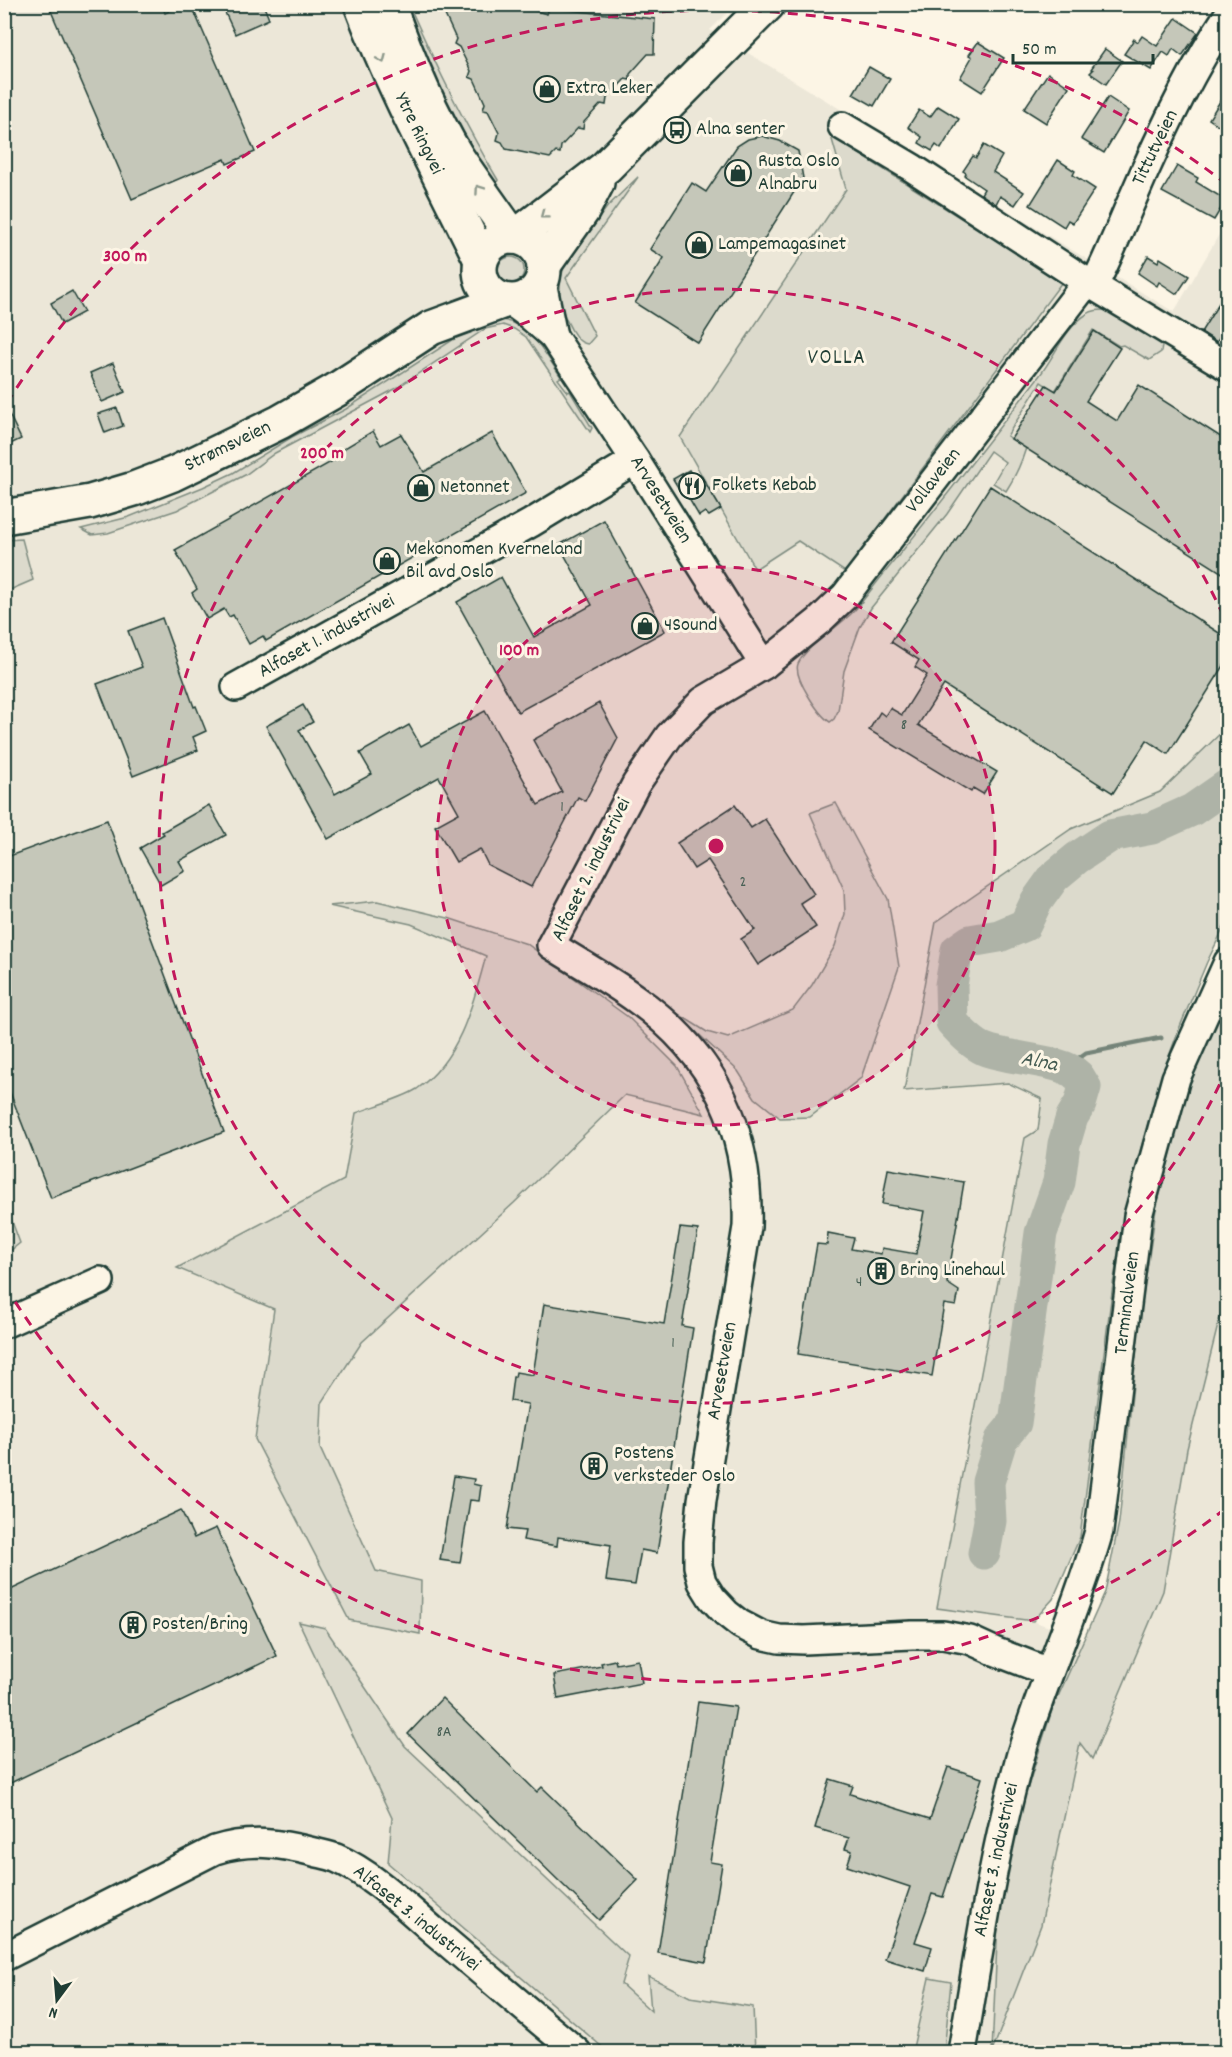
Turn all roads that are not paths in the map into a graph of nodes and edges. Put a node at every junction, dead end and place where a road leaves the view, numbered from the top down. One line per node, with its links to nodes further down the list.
1 (361, 4): 8 (main road, Ytre Ringvei, one-way to 8)
2 (388, 4): 7 (main road, Ytre Ringvei, one-way to 2)
3 (768, 4): 6 (main road)
4 (1227, 15): 10 (street, Tittutveien)
5 (842, 126): 10 (street)
6 (606, 167): 7 (main road, one-way to 7); 9 (main road)
7 (514, 237): 8 (main road); 9 (main road)
8 (480, 266): 11 (main road); 12 (main road, Strømsveien)
9 (543, 273): 11 (main road); 13 (street, Arvesetveien)
10 (1091, 284): 14 (street); 17 (street, Vollaveien)
11 (508, 302): 12 (main road, Strømsveien); 13 (street, Arvesetveien)
12 (431, 328): 16 (main road, Strømsveien)
13 (553, 336): 15 (street, Arvesetveien)
14 (1227, 367)
15 (635, 460): 17 (street, Arvesetveien); 18 (street, Alfaset 1. industrivei)
16 (4, 517)
17 (764, 665): 20 (street, Alfaset 2. industrivei)
18 (236, 687)
19 (1227, 962): 23 (street, Terminalveien)
20 (743, 1160): 23 (street, Arvesetveien)
21 (100, 1281): 22 (street)
22 (4, 1324)
23 (1053, 1662): 26 (street, Alfaset 3. industrivei)
24 (4, 1957): 25 (street, Alfaset 3. industrivei)
25 (577, 2052)
26 (962, 2052)

